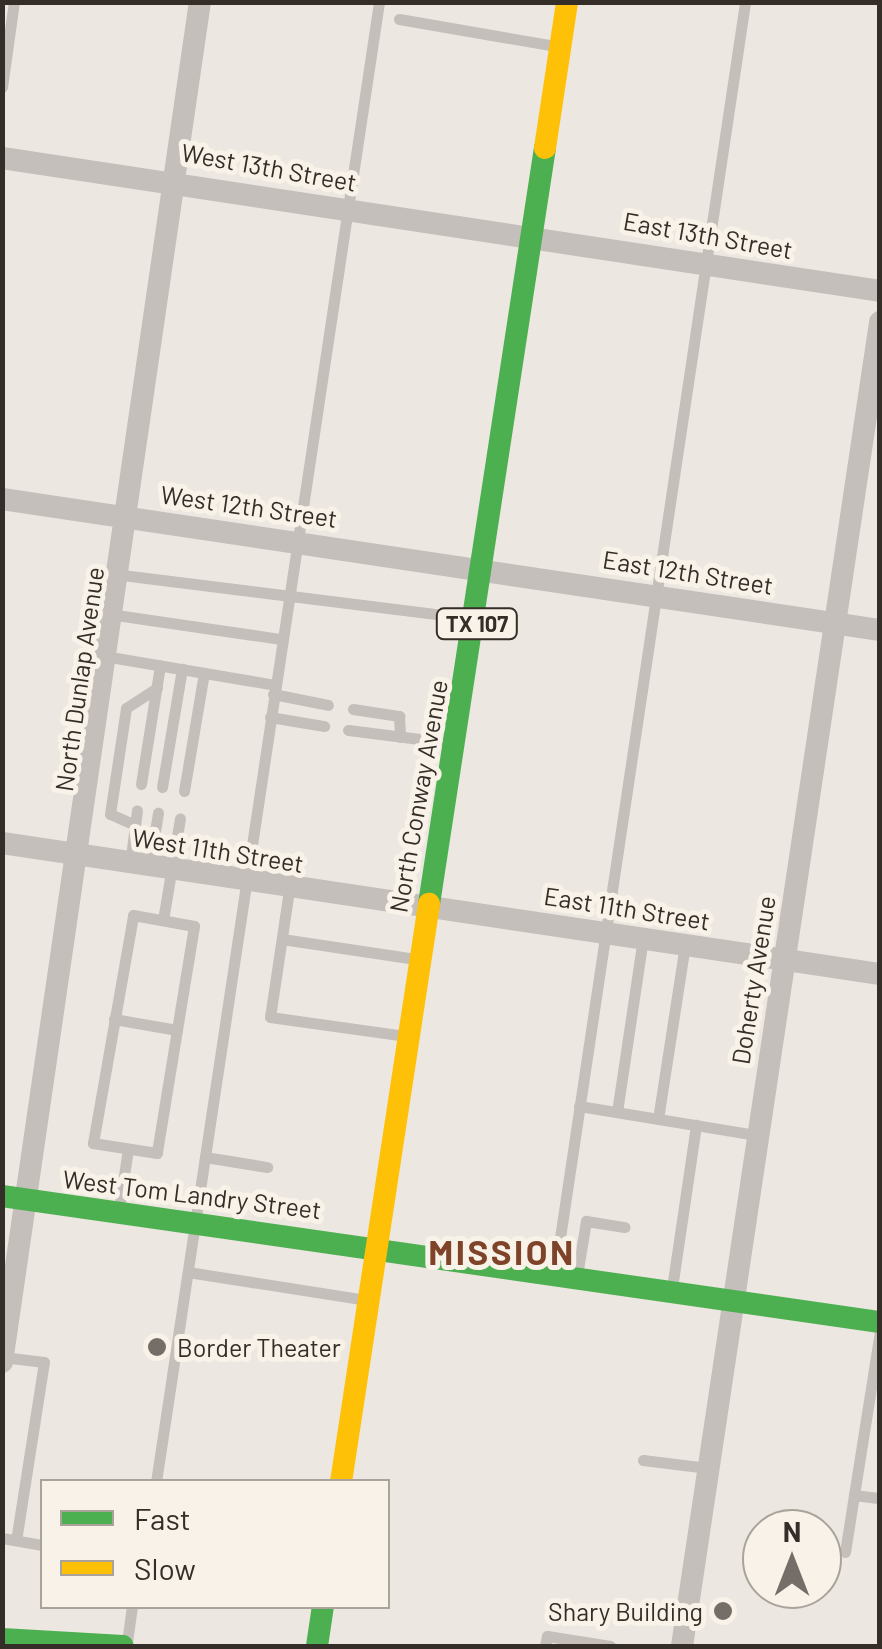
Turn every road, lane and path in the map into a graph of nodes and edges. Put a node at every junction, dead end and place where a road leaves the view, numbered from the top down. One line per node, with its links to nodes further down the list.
1 (14, 2): 8 (lane)
2 (200, 2): 10 (street, North Dunlap Avenue)
3 (379, 2): 11 (lane)
4 (567, 2): 7 (main road, North Conway Avenue / TX 107)
5 (745, 2): 13 (lane)
6 (399, 19): 7 (lane)
7 (559, 47): 12 (main road, North Conway Avenue / TX 107)
8 (2, 87)
9 (2, 158): 10 (street, West 13th Street)
10 (174, 178): 11 (street, West 13th Street); 17 (street, North Dunlap Avenue)
11 (348, 208): 12 (street, West 13th Street); 18 (lane)
12 (527, 232): 13 (street, East 13th Street); 19 (main road, North Conway Avenue / TX 107)
13 (707, 262): 14 (street, East 13th Street); 21 (lane)
14 (880, 292)
15 (880, 322): 25 (street, Doherty Avenue)
16 (2, 499): 17 (street, West 12th Street)
17 (131, 518): 18 (street, West 12th Street); 20 (street, North Dunlap Avenue)
18 (296, 541): 19 (street, West 12th Street); 22 (lane)
19 (487, 568): 21 (street, East 12th Street); 24 (main road, North Conway Avenue / TX 107)
20 (122, 574): 22 (lane); 23 (street, North Dunlap Avenue)
21 (657, 595): 25 (street, East 12th Street); 55 (lane)
22 (287, 599): 24 (lane); 27 (lane)
23 (116, 615): 27 (lane); 28 (street, North Dunlap Avenue)
24 (478, 620): 40 (main road, North Conway Avenue / TX 107)
25 (836, 623): 26 (street, East 12th Street); 60 (street, Doherty Avenue)
26 (880, 630)
27 (281, 639): 33 (lane)
28 (110, 658): 29 (lane); 49 (street, North Dunlap Avenue)
29 (160, 666): 30 (lane); 32 (lane)
30 (182, 670): 31 (lane); 42 (lane)
31 (204, 673): 33 (lane); 43 (lane)
32 (156, 688): 41 (lane); 47 (lane)
33 (274, 690): 34 (lane); 36 (lane)
34 (328, 704)
35 (353, 709): 39 (lane)
36 (270, 717): 37 (lane); 51 (lane)
37 (324, 726)
38 (348, 730): 39 (lane)
39 (400, 737): 40 (lane)
40 (456, 744): 53 (main road, North Conway Avenue / TX 107)
41 (141, 784)
42 (162, 787)
43 (184, 791)
44 (137, 810): 47 (lane)
45 (158, 813): 50 (lane)
46 (180, 818): 50 (lane)
47 (135, 825): 50 (lane)
48 (2, 843): 49 (street, West 11th Street)
49 (80, 856): 50 (street, West 11th Street); 73 (street, North Dunlap Avenue)
50 (150, 868): 51 (street, West 11th Street); 54 (lane)
51 (246, 883): 52 (street, West 11th Street); 71 (lane)
52 (289, 890): 53 (street, West 11th Street); 57 (lane)
53 (426, 905): 55 (street, East 11th Street); 59 (main road, North Conway Avenue / TX 107)
54 (163, 920): 62 (lane); 63 (lane)
55 (603, 933): 56 (street, East 11th Street); 65 (lane)
56 (643, 938): 58 (street, East 11th Street); 66 (lane)
57 (282, 939): 59 (lane); 64 (lane)
58 (685, 945): 60 (street, East 11th Street); 67 (lane)
59 (418, 960): 64 (main road, North Conway Avenue / TX 107)
60 (784, 960): 61 (street, East 11th Street); 69 (street, Doherty Avenue)
61 (880, 974)
62 (114, 1019): 63 (lane); 70 (lane)
63 (177, 1030): 70 (lane)
64 (406, 1036): 77 (main road, North Conway Avenue / TX 107)
65 (579, 1106): 66 (lane); 80 (lane)
66 (617, 1112): 67 (lane)
67 (658, 1119): 68 (lane)
68 (696, 1125): 69 (lane); 81 (lane)
69 (758, 1134): 82 (street, Doherty Avenue)
70 (128, 1148): 74 (lane)
71 (205, 1157): 72 (lane); 75 (lane)
72 (267, 1167)
73 (14, 1198): 74 (main road, West Tom Landry Street); 78 (street, North Dunlap Avenue)
74 (118, 1214): 75 (main road, West Tom Landry Street)
75 (195, 1224): 77 (main road, West Tom Landry Street); 79 (lane)
76 (625, 1228): 80 (lane)
77 (375, 1244): 80 (main road, West Tom Landry Street); 83 (main road, North Conway Avenue / TX 107)
78 (11, 1245): 86 (street, North Dunlap Avenue)
79 (188, 1272): 83 (lane); 89 (lane)
80 (566, 1273): 81 (main road, West Tom Landry Street)
81 (672, 1288): 82 (main road, West Tom Landry Street)
82 (730, 1298): 84 (main road, West Tom Landry Street); 88 (street, Doherty Avenue)
83 (366, 1300): 90 (main road, North Conway Avenue / TX 107)
84 (880, 1322)
85 (880, 1330): 91 (lane)
86 (3, 1359): 93 (lane)
87 (643, 1460): 88 (lane)
88 (708, 1468): 103 (street, Doherty Avenue)
89 (156, 1479)
90 (341, 1479)
91 (854, 1495): 92 (lane); 95 (lane)
92 (880, 1498)
93 (9, 1539): 94 (lane)
94 (40, 1545)
95 (845, 1552)
96 (131, 1609): 99 (lane)
97 (323, 1609): 100 (main road)
98 (2, 1639): 99 (main road)
99 (125, 1646)
100 (317, 1646)
101 (545, 1646): 102 (lane)
102 (610, 1646)
103 (682, 1646)

